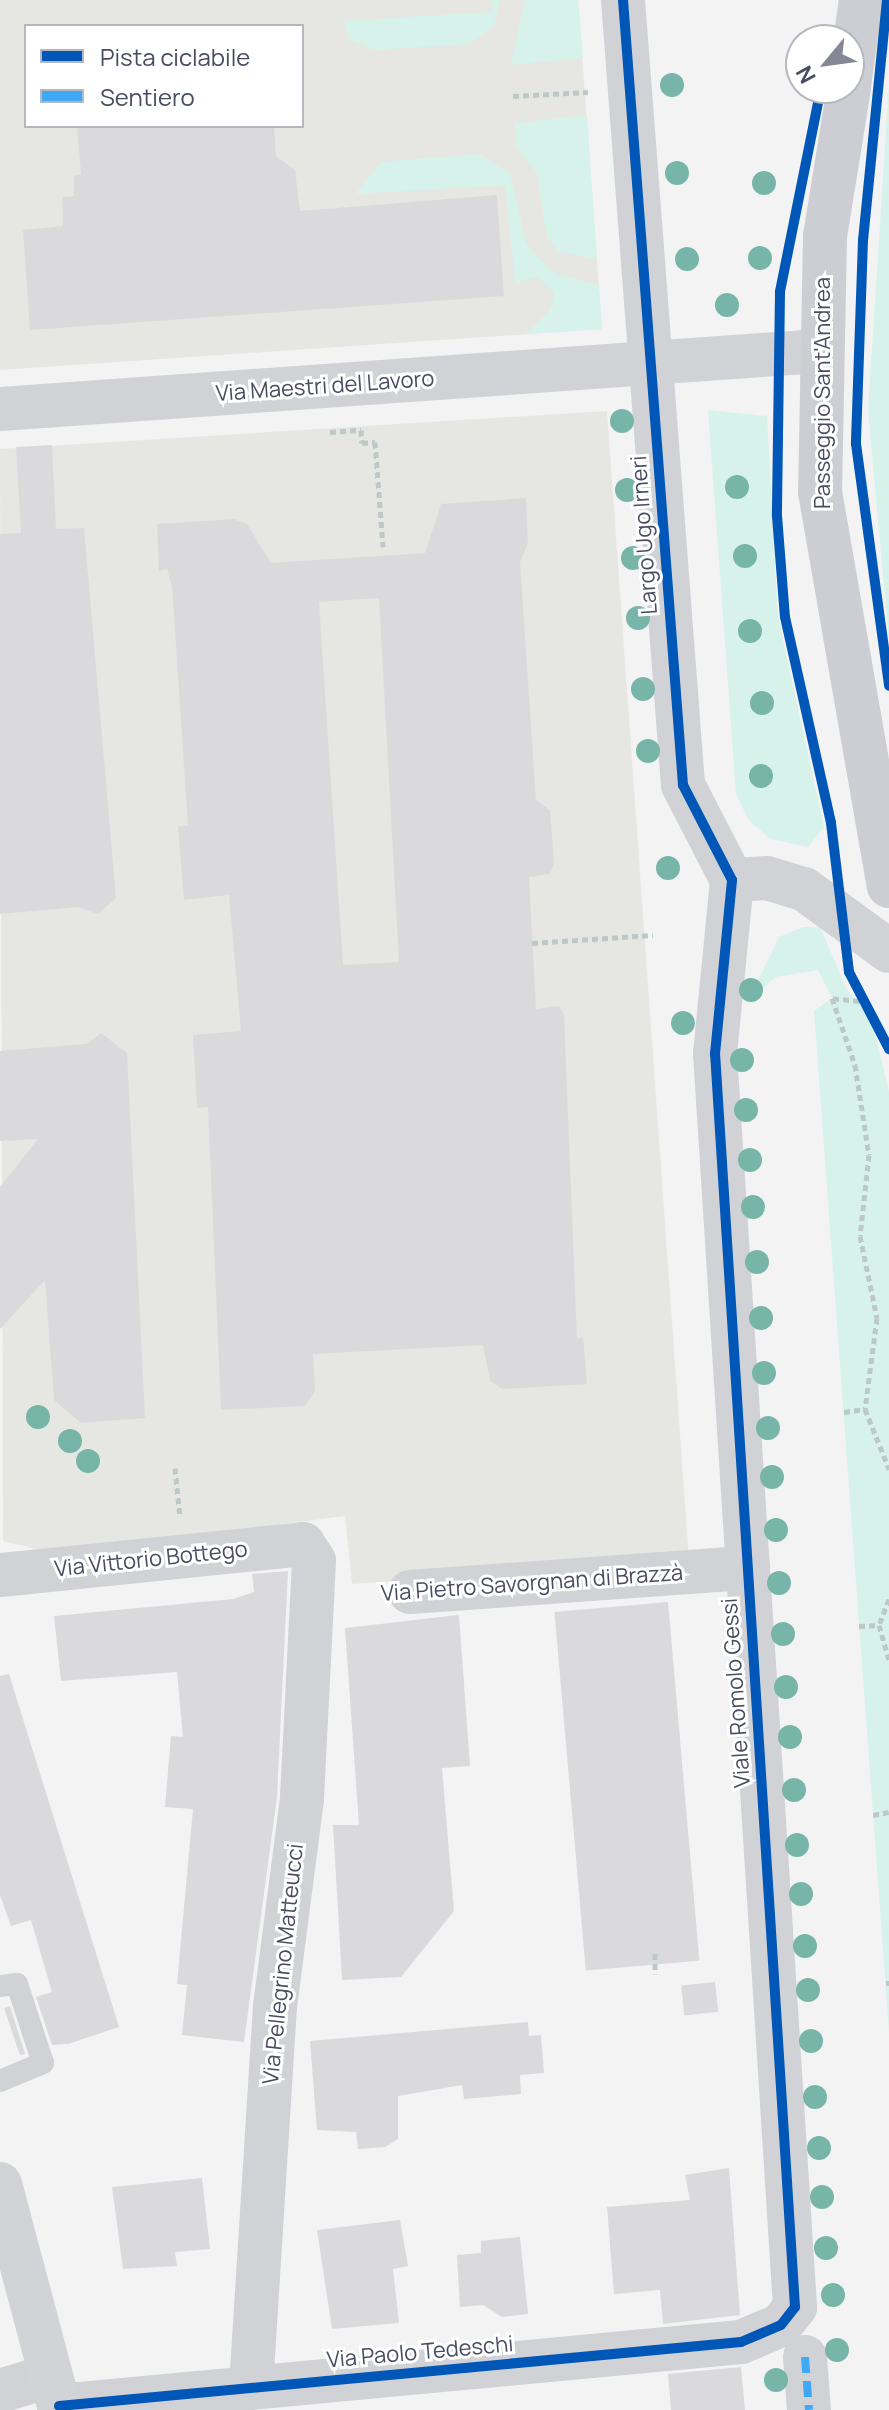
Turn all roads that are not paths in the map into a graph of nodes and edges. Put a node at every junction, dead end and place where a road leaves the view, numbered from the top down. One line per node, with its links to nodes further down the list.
1 (623, 0): 6 (street, Largo Ugo Irneri)
2 (861, 0): 3 (main road, Passeggio Sant'Andrea)
3 (858, 24)
4 (846, 104): 5 (main road, Passeggio Sant'Andrea)
5 (820, 351): 6 (street); 9 (main road, Passeggio Sant'Andrea)
6 (651, 362): 7 (street, Via Maestri del Lavoro); 8 (street, Largo Ugo Irneri)
7 (0, 409)
8 (732, 880): 10 (street); 12 (street, Viale Romolo Gessi)
9 (889, 886)
10 (889, 951)
11 (303, 1544): 13 (street, Via Vittorio Bottego); 19 (street, Via Pellegrino Matteucci)
12 (748, 1568): 14 (street, Via Pietro Savorgnan di Brazzà); 18 (street, Viale Romolo Gessi)
13 (0, 1575)
14 (410, 1592)
15 (0, 1986): 16 (lane)
16 (0, 2081)
17 (0, 2184): 21 (main road)
18 (793, 2341): 19 (street, Via Paolo Tedeschi); 22 (street, Viale Romolo Gessi)
19 (251, 2388): 21 (street, Via Paolo Tedeschi)
20 (0, 2391): 21 (street, Via Paolo Tedeschi)
21 (56, 2398)
22 (809, 2410)

